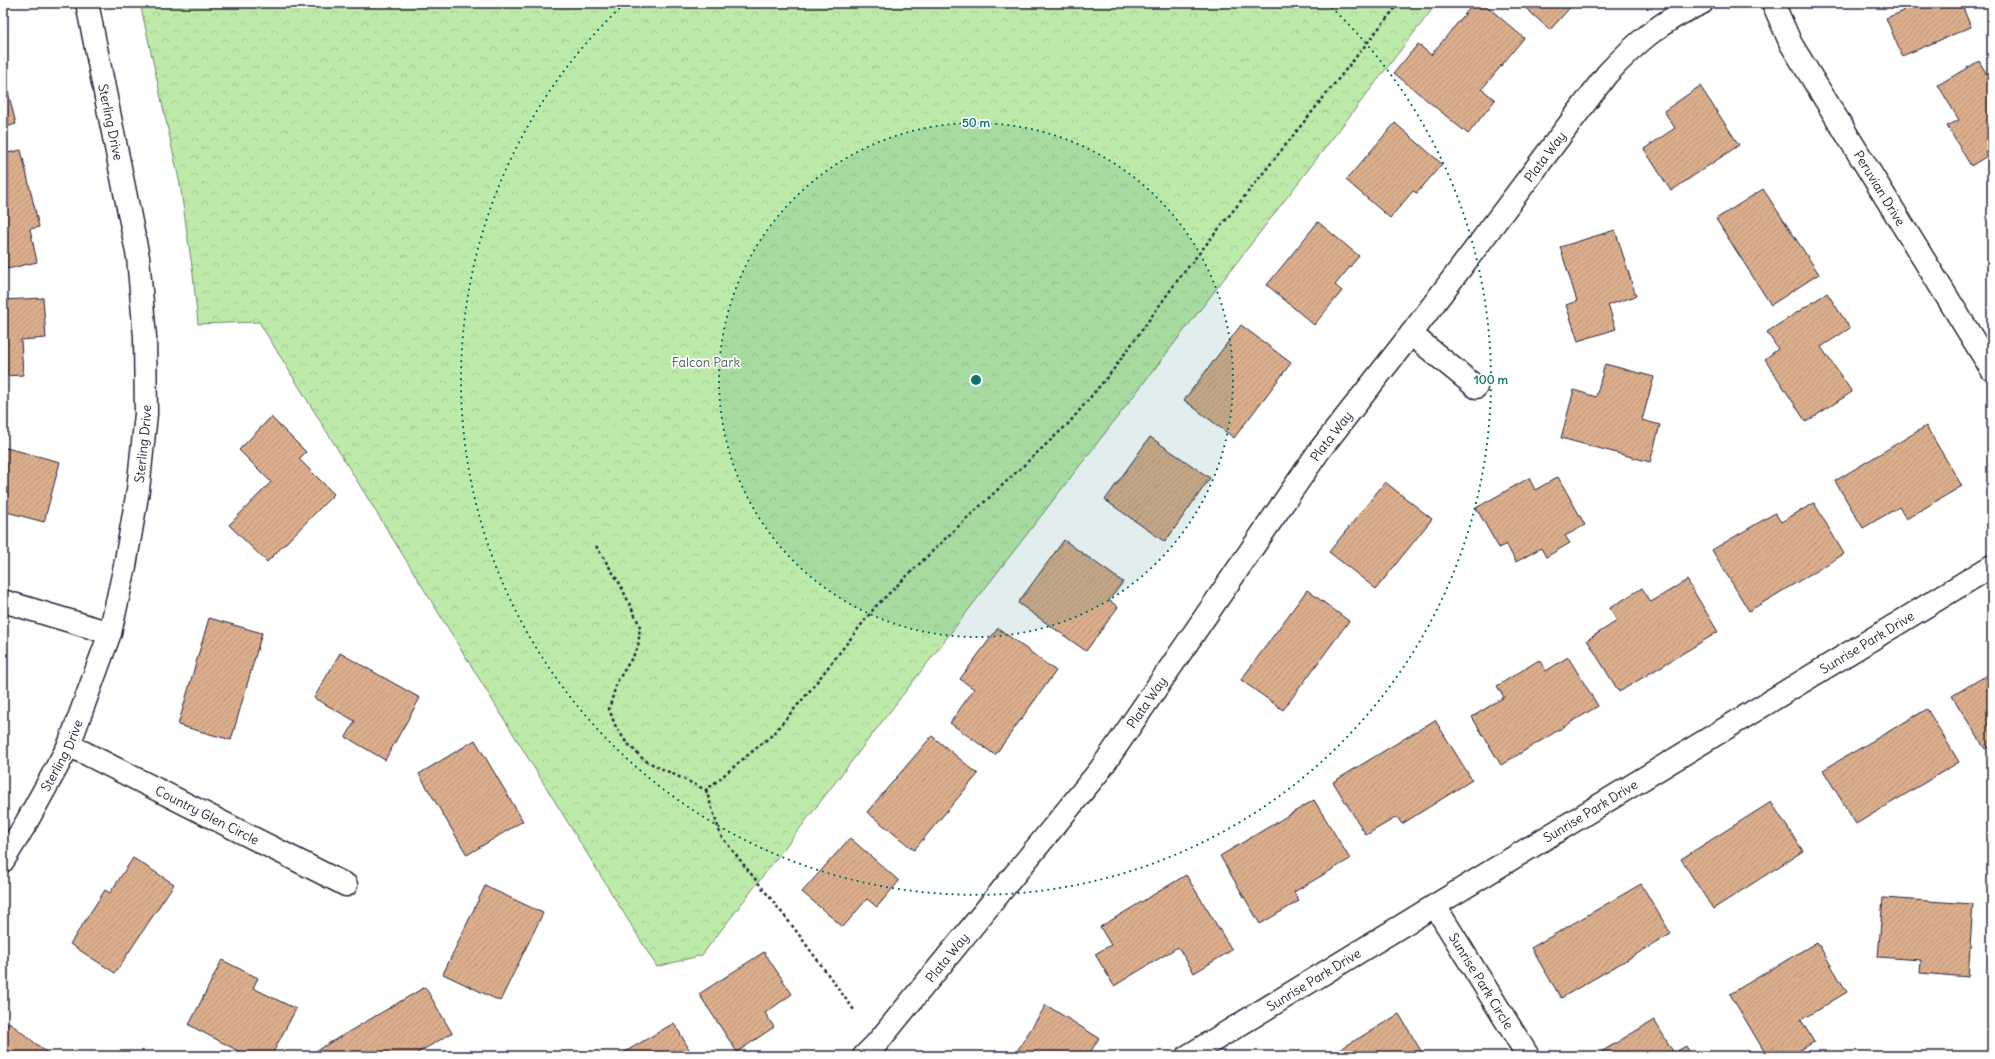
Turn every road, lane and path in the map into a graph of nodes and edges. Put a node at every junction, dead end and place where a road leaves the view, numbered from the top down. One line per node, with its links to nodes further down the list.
1 (87, 3): 11 (street, Sterling Drive)
2 (1398, 3): 13 (path)
3 (1702, 3): 5 (street, Plata Way)
4 (1773, 3): 6 (street, Peruvian Drive)
5 (1411, 334): 7 (street); 18 (street, Plata Way)
6 (1992, 370)
7 (1476, 387)
8 (596, 546): 13 (path)
9 (1992, 566): 16 (street, Sunrise Park Drive)
10 (3, 601): 11 (street)
11 (110, 633): 12 (street, Sterling Drive)
12 (69, 745): 14 (street, Sterling Drive); 15 (street, Country Glen Circle)
13 (706, 790): 17 (path)
14 (3, 861)
15 (346, 886)
16 (1435, 906): 19 (street, Sunrise Park Drive); 20 (street, Sunrise Park Circle)
17 (854, 1010)
18 (864, 1056)
19 (1188, 1056)
20 (1528, 1056)

